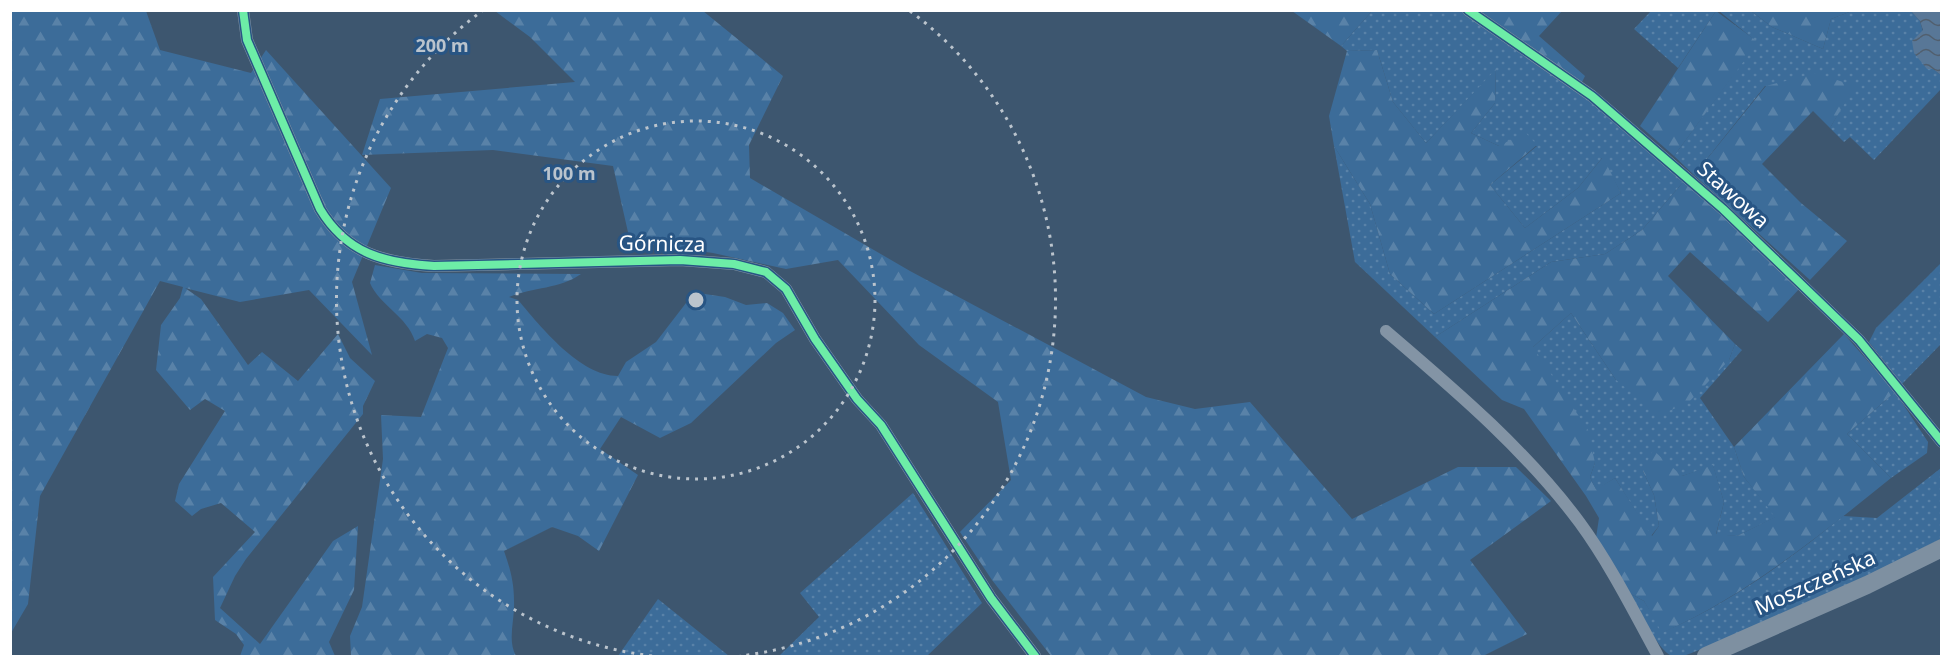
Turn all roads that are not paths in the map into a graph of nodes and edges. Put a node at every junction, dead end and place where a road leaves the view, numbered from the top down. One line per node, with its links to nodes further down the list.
1 (243, 10): 6 (street, Górnicza)
2 (1468, 10): 4 (street, Stawowa)
3 (1386, 331): 7 (street)
4 (1941, 442)
5 (1941, 548): 8 (street, Moszczeńska)
6 (1035, 657)
7 (1658, 657)
8 (1706, 657)

